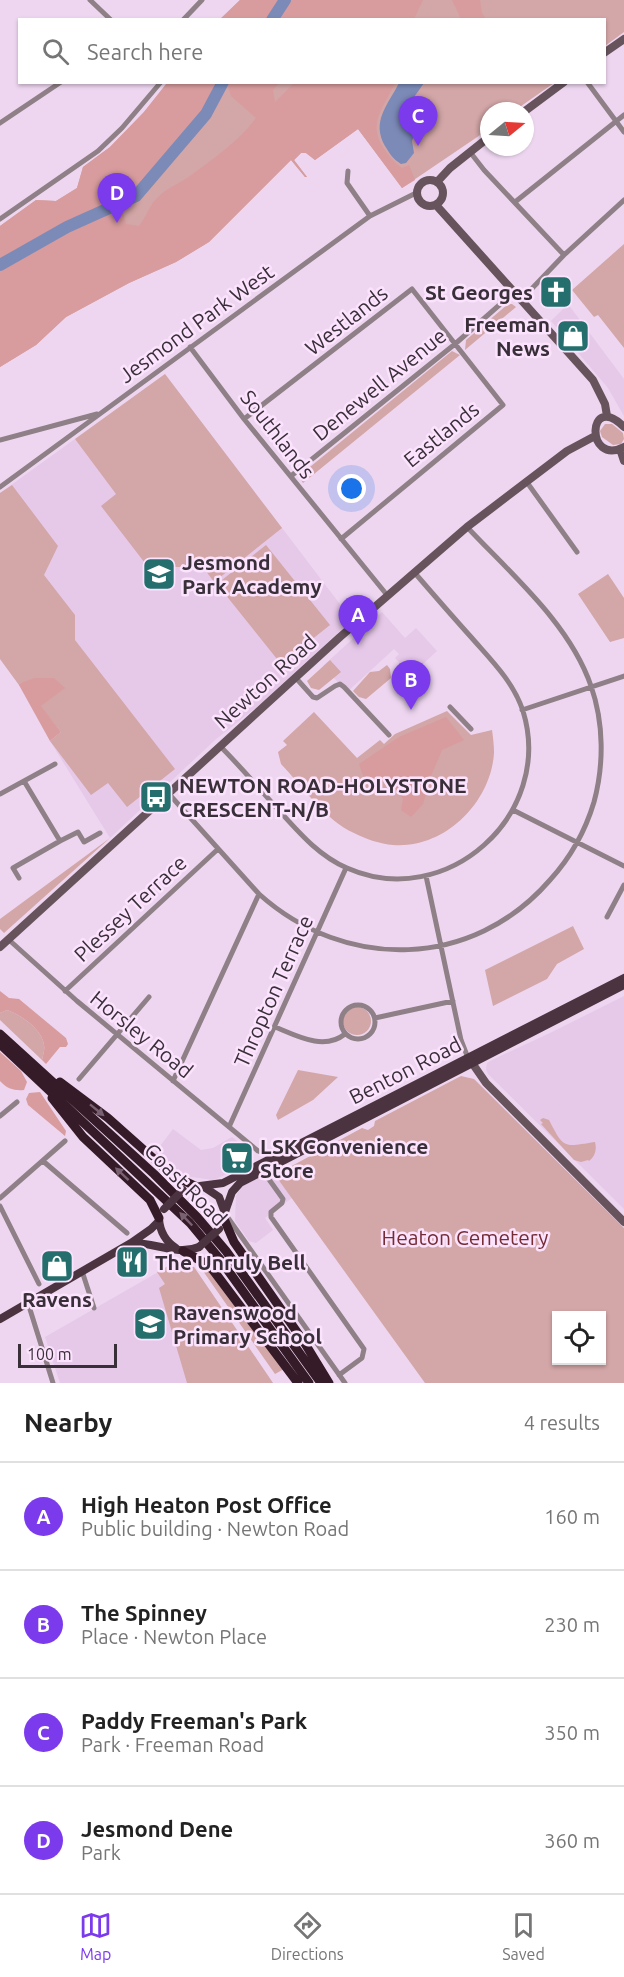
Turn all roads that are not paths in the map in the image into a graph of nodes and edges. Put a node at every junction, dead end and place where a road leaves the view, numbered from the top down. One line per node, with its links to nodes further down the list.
1 (90, 0): 3 (street)
2 (202, 0): 4 (street)
3 (109, 18)
4 (185, 18)
5 (624, 39): 6 (street)
6 (606, 52)
7 (58, 84): 14 (street)
8 (158, 84): 25 (street)
9 (561, 84): 11 (street)
10 (588, 84): 13 (street)
11 (534, 104)
12 (624, 115): 13 (street)
13 (616, 122): 15 (street); 22 (street)
14 (0, 123)
15 (624, 132)
16 (480, 144): 17 (street)
17 (470, 152): 19 (street); 22 (street)
18 (348, 171): 24 (street)
19 (437, 182): 20 (street); 23 (street)
20 (416, 193): 23 (street); 24 (street, Jesmond Park West)
21 (624, 200): 26 (street)
22 (514, 202): 26 (street)
23 (436, 205): 27 (street)
24 (370, 216): 30 (street, Jesmond Park West)
25 (0, 219)
26 (564, 255): 28 (street)
27 (513, 293): 28 (street); 29 (street, Denewell Avenue)
28 (520, 301): 32 (street)
29 (455, 344): 33 (street, Westlands); 41 (street, Denewell Avenue); 45 (street, Eastlands)
30 (190, 347): 31 (street, Jesmond Park West); 33 (street, Southlands)
31 (101, 412): 34 (street); 37 (street, Jesmond Park West)
32 (607, 416): 35 (street); 36 (street)
33 (244, 419): 41 (street, Southlands)
34 (58, 425): 37 (street); 38 (street)
35 (624, 426)
36 (595, 436): 39 (street); 42 (street, Newton Road)
37 (67, 437): 43 (street, Jesmond Park West)
38 (0, 440)
39 (622, 448): 40 (street)
40 (624, 461)
41 (291, 476): 45 (street, Southlands)
42 (526, 481): 44 (street, Newton Road); 46 (street)
43 (0, 486)
44 (467, 527): 47 (street, Newton Road); 51 (street)
45 (341, 538): 48 (street, Southlands)
46 (577, 552)
47 (414, 572): 48 (street, Newton Road); 53 (street)
48 (387, 595): 50 (street, Newton Road)
49 (624, 676): 51 (street)
50 (295, 677): 55 (street); 56 (street, Newton Road)
51 (592, 687): 53 (street); 64 (street)
52 (450, 707): 54 (street)
53 (522, 710): 61 (street)
54 (471, 729)
55 (389, 735)
56 (220, 746): 60 (street, Newton Road); 67 (street)
57 (55, 764): 58 (street)
58 (24, 781): 59 (street); 63 (street)
59 (0, 794)
60 (169, 794): 65 (street); 74 (street, Newton Road)
61 (513, 810): 64 (street); 68 (street)
62 (100, 832): 63 (street)
63 (60, 841): 69 (street)
64 (579, 843): 66 (street); 75 (street)
65 (218, 849): 71 (street); 79 (street, Plessey Terrace)
66 (624, 866)
67 (346, 868): 68 (street); 73 (street, Thropton Terrace)
68 (426, 876): 75 (street)
69 (19, 878)
70 (624, 885): 72 (street)
71 (260, 894): 73 (street); 92 (street)
72 (607, 917)
73 (317, 933): 75 (street); 83 (street, Thropton Terrace)
74 (8, 939): 76 (street, Newton Road); 79 (street, Horsley Road)
75 (441, 946): 81 (street)
76 (0, 947)
77 (624, 978): 88 (main road, Benton Road)
78 (624, 985): 88 (main road, Benton Road)
79 (65, 991): 85 (street, Horsley Road)
80 (148, 997): 85 (street)
81 (453, 1001): 82 (street); 88 (street)
82 (375, 1018): 86 (street); 86 (street)
83 (275, 1027): 86 (street); 95 (street, Thropton Terrace)
84 (0, 1034): 89 (highway, Coast Road)
85 (117, 1034): 91 (street); 92 (street, Horsley Road)
86 (345, 1034)
87 (0, 1044): 90 (highway, Coast Road)
88 (470, 1061): 98 (main road, Benton Road); 100 (main road, Benton Road); 106 (street)
89 (33, 1063): 101 (highway, one-way to 101); 119 (highway, Coast Road)
90 (35, 1075): 105 (highway, one-way to 90); 118 (highway, Coast Road, one-way to 90)
91 (79, 1079)
92 (173, 1081): 95 (street, Horsley Road)
93 (17, 1102): 94 (street)
94 (0, 1116)
95 (229, 1126): 97 (street, Horsley Road)
96 (65, 1141): 99 (street)
97 (258, 1151): 98 (street, Horsley Road); 100 (street)
98 (274, 1157): 100 (main road, Benton Road)
99 (43, 1161): 102 (street); 107 (street)
100 (261, 1168): 101 (main road, Benton Road); 104 (main road, Benton Road); 115 (street)
101 (198, 1186): 104 (main road); 105 (main road, bridge)
102 (0, 1198)
103 (0, 1206): 111 (street)
104 (225, 1215): 109 (main road, bridge); 115 (street, Coast Road); 120 (highway)
105 (161, 1216): 108 (main road); 109 (main road)
106 (624, 1222)
107 (127, 1233)
108 (131, 1243): 109 (main road); 110 (main road)
109 (181, 1250): 117 (highway)
110 (82, 1271): 112 (main road); 113 (street)
111 (39, 1284)
112 (28, 1303): 114 (main road); 116 (street)
113 (94, 1308)
114 (0, 1319)
115 (339, 1375): 121 (street, Coast Road)
116 (53, 1383)
117 (298, 1383)
118 (309, 1383)
119 (321, 1383)
120 (328, 1383)
121 (345, 1383)

